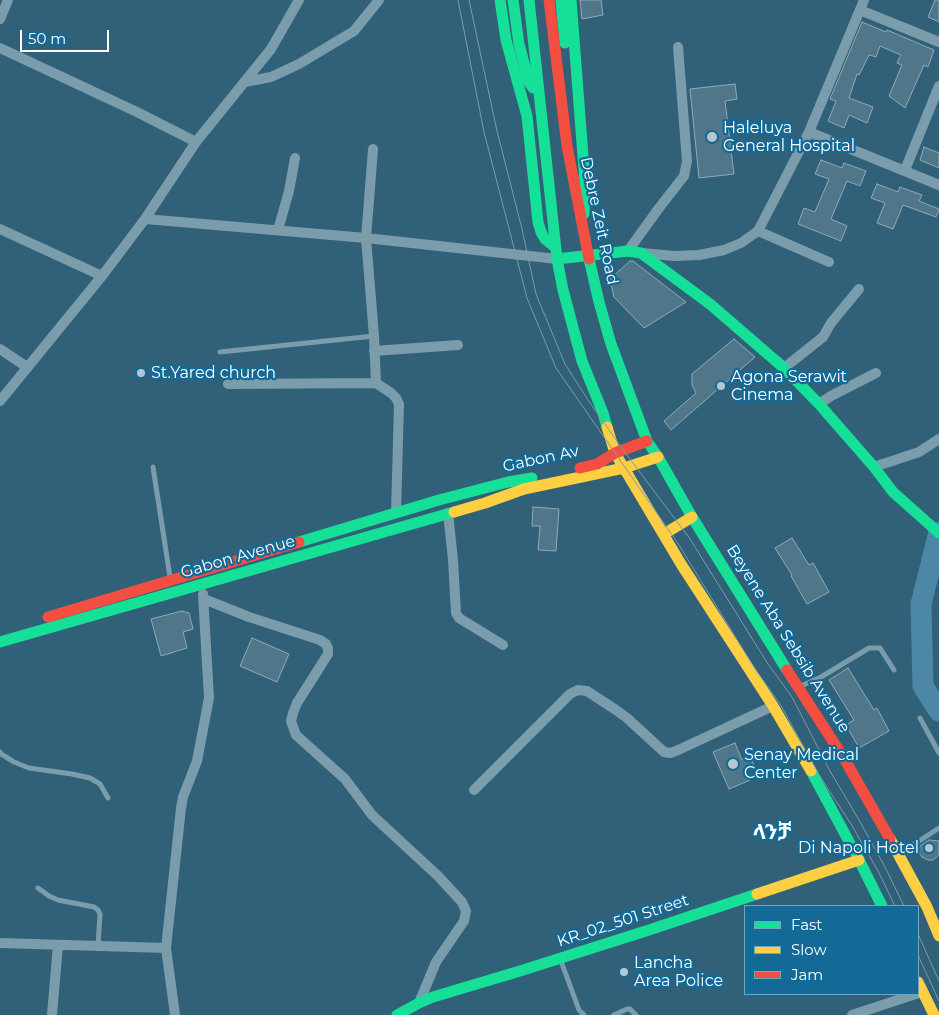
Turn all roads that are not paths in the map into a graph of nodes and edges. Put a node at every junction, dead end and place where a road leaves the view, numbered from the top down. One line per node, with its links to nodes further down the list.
1 (8, 0): 12 (street)
2 (299, 0): 16 (street)
3 (379, 0): 16 (street)
4 (500, 0): 33 (main road)
5 (513, 0): 18 (main road)
6 (529, 0): 18 (main road)
7 (549, 0): 19 (main road, Debre Zeit Road)
8 (561, 0): 19 (main road)
9 (571, 0): 29 (main road)
10 (864, 0): 11 (street)
11 (860, 10): 13 (street); 20 (street)
12 (0, 20)
13 (939, 42)
14 (678, 46): 32 (street)
15 (0, 48): 21 (street)
16 (245, 82): 21 (street)
17 (939, 86): 24 (street)
18 (540, 98): 33 (main road)
19 (562, 105): 29 (main road, Debre Zeit Road)
20 (809, 132): 24 (street); 30 (street)
21 (196, 142): 26 (street)
22 (373, 149): 31 (street)
23 (295, 158): 28 (street)
24 (905, 170): 25 (street)
25 (939, 185)
26 (145, 219): 28 (street); 37 (street)
27 (0, 229): 37 (street)
28 (278, 230): 31 (street)
29 (583, 230): 35 (main road, Debre Zeit Road)
30 (758, 231): 34 (street); 36 (street)
31 (366, 238): 33 (street); 39 (street)
32 (628, 252): 34 (main road); 35 (main road)
33 (556, 253): 35 (main road); 53 (main road)
34 (641, 253): 45 (main road)
35 (589, 255): 52 (main road, Debre Zeit Road)
36 (829, 262)
37 (102, 276): 44 (street)
38 (859, 289): 45 (street)
39 (374, 336): 42 (street); 43 (lane)
40 (458, 345): 42 (street)
41 (0, 349): 44 (street)
42 (374, 351): 47 (street)
43 (220, 352)
44 (27, 367): 49 (street)
45 (784, 368): 50 (main road)
46 (876, 373): 50 (street)
47 (376, 383): 48 (street); 60 (street)
48 (228, 384)
49 (0, 401)
50 (820, 404): 56 (main road)
51 (939, 439): 56 (street)
52 (647, 441): 53 (main road, Gabon Av); 54 (main road, Beyene Aba Sebsib Avenue)
53 (615, 453): 57 (main road); 58 (main road, Gabon Av)
54 (658, 457): 57 (main road, Gabon Av); 62 (main road, Beyene Aba Sebsib Avenue)
55 (152, 467): 66 (lane)
56 (874, 467): 63 (main road)
57 (624, 468): 59 (main road, Gabon Av); 64 (main road)
58 (439, 500): 60 (main road, Gabon Avenue)
59 (485, 503): 61 (main road, Gabon Avenue)
60 (396, 513): 65 (main road, Gabon Avenue)
61 (448, 513): 67 (main road, Gabon Avenue); 71 (street)
62 (692, 517): 64 (main road); 73 (main road, Beyene Aba Sebsib Avenue)
63 (939, 532)
64 (664, 534): 74 (main road)
65 (198, 572): 66 (main road, Gabon Avenue); 67 (street)
66 (170, 580): 69 (main road, Gabon Avenue)
67 (202, 584): 68 (street); 70 (main road, Gabon Avenue)
68 (204, 599): 91 (street); 95 (street)
69 (0, 632)
70 (0, 642)
71 (503, 645)
72 (894, 670): 73 (lane)
73 (798, 688): 81 (main road, Beyene Aba Sebsib Avenue)
74 (774, 706): 78 (street); 82 (main road)
75 (920, 718): 77 (lane)
76 (0, 752): 79 (lane)
77 (939, 753)
78 (474, 790)
79 (108, 798)
80 (939, 828): 81 (lane)
81 (899, 854): 85 (main road, Beyene Aba Sebsib Avenue)
82 (860, 860): 84 (main road); 92 (main road, KR_02_501 Street)
83 (38, 888): 90 (lane)
84 (882, 905)
85 (927, 908): 86 (main road); 87 (main road, Beyene Aba Sebsib Avenue)
86 (939, 911)
87 (939, 935)
88 (0, 944): 89 (street)
89 (58, 944): 90 (street); 96 (street)
90 (98, 946): 91 (street)
91 (166, 948): 97 (street)
92 (560, 958): 95 (main road, KR_02_501 Street); 99 (lane)
93 (920, 987): 103 (main road)
94 (901, 995): 102 (street)
95 (418, 1003): 98 (main road, KR_02_501 Street)
96 (52, 1015)
97 (175, 1015)
98 (397, 1015)
99 (584, 1015)
100 (614, 1015): 101 (lane)
101 (636, 1015)
102 (852, 1015)
103 (934, 1015)

